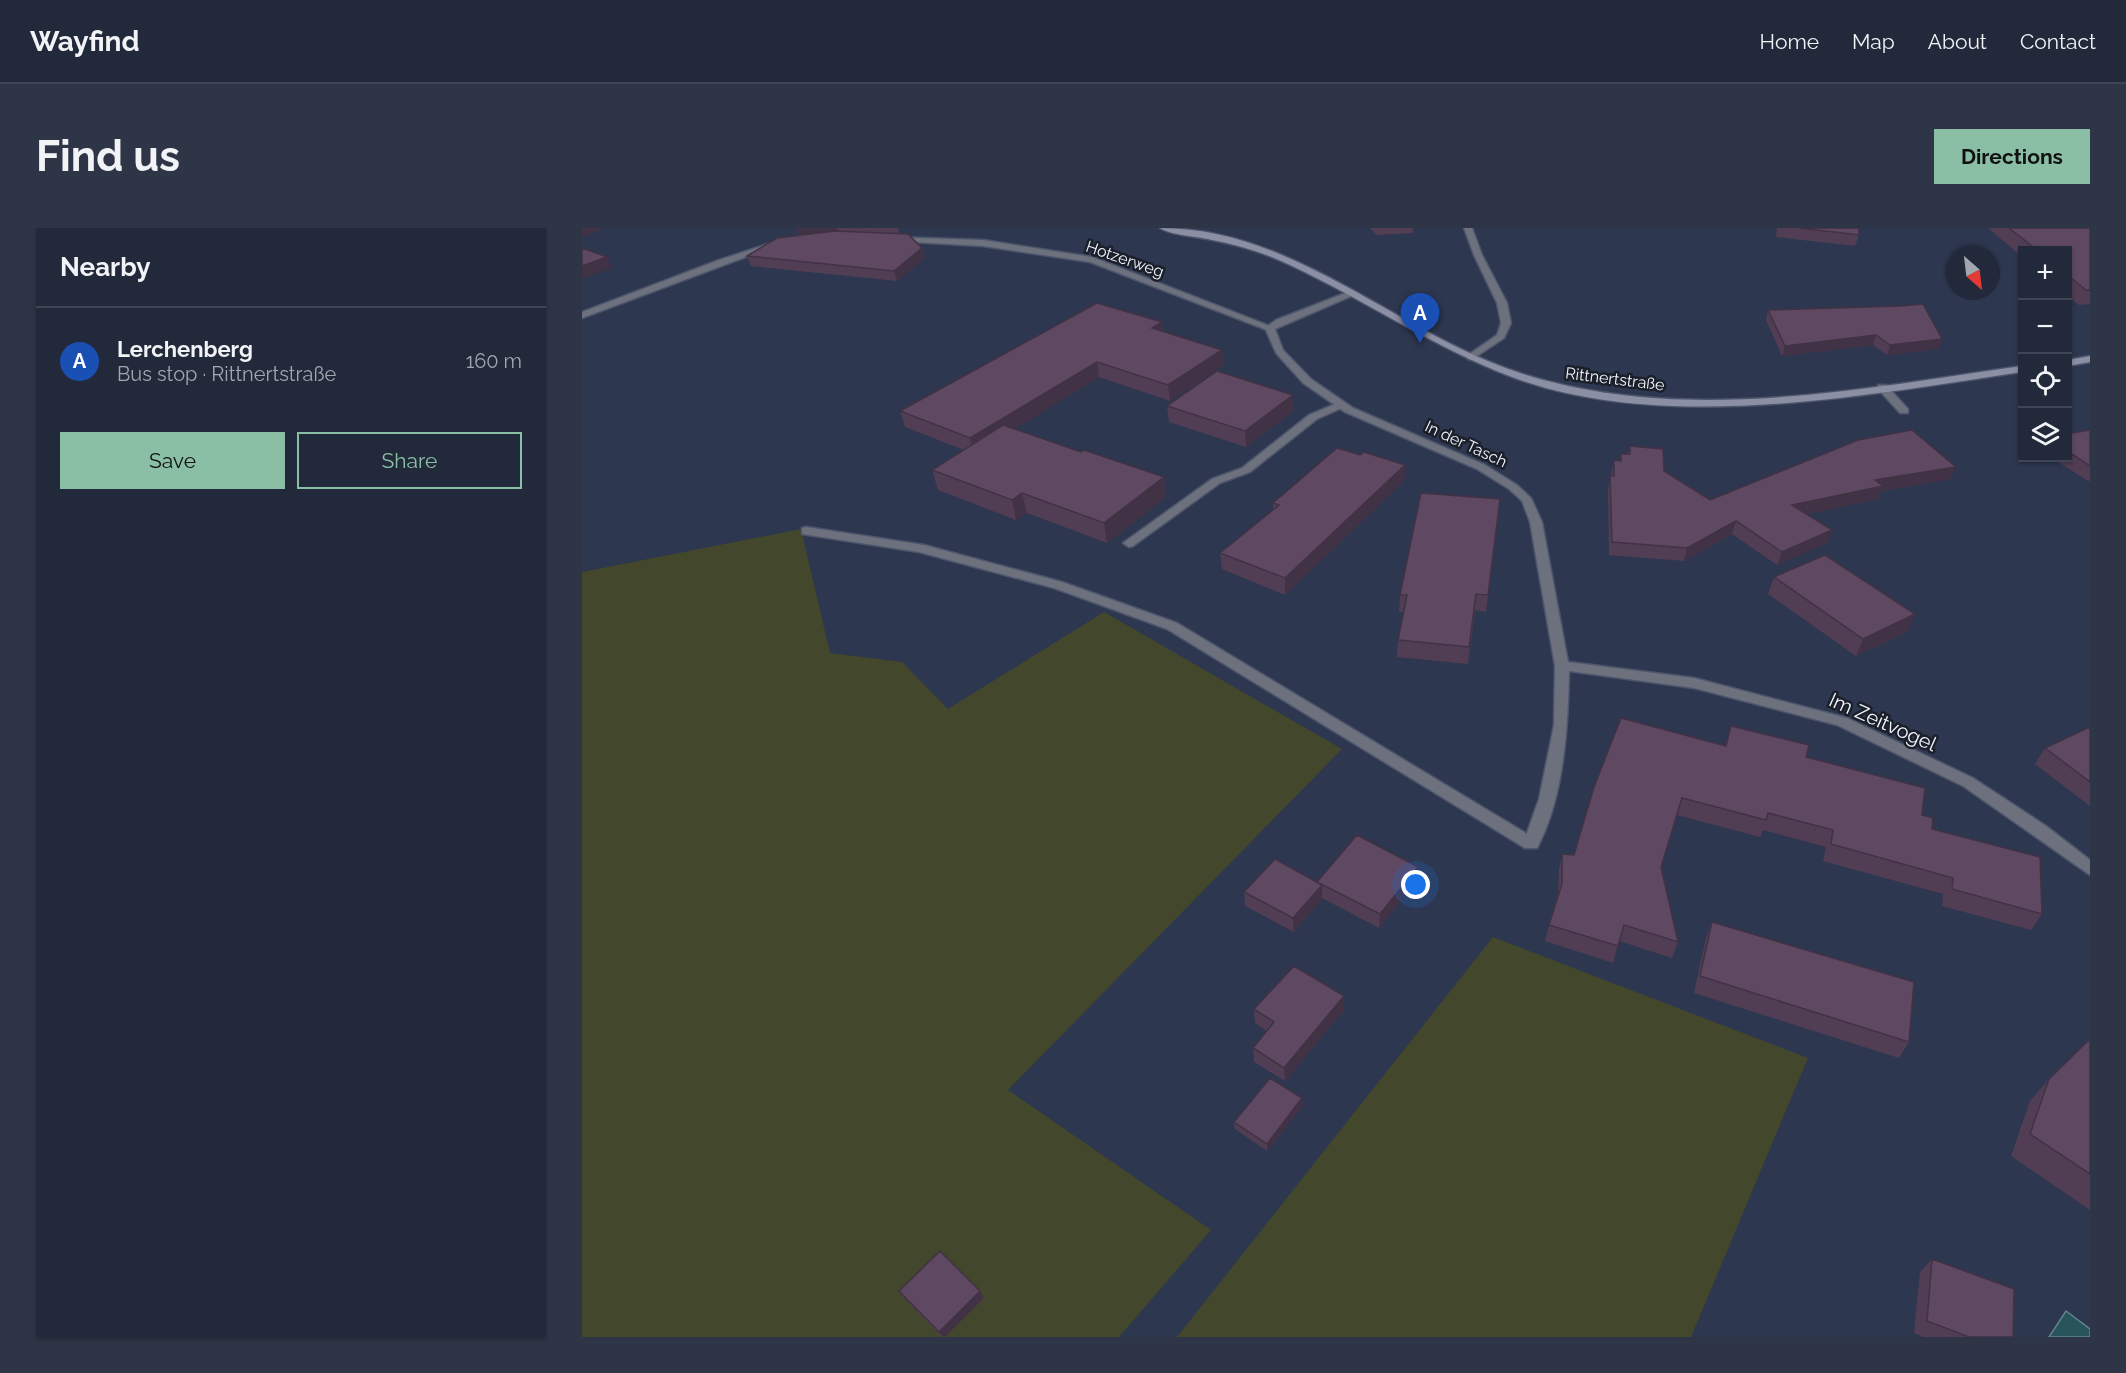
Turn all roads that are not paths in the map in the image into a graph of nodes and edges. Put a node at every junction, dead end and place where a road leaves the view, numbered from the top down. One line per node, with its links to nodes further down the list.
1 (1164, 228): 5 (street, Rittnertstraße)
2 (1468, 228): 8 (street)
3 (882, 238): 7 (street, Hotzerweg)
4 (779, 244): 6 (street)
5 (1351, 294): 7 (street); 8 (street, Rittnertstraße)
6 (582, 315)
7 (1270, 328): 13 (street, In der Tasch)
8 (1471, 357): 12 (street, Rittnertstraße)
9 (2090, 359): 10 (street)
10 (2072, 362)
11 (2018, 370): 12 (street, Rittnertstraße)
12 (1882, 387): 14 (street)
13 (1340, 405): 16 (street); 17 (street, In der Tasch)
14 (1904, 411)
15 (806, 531): 17 (street, In der Tasch)
16 (1129, 543)
17 (1562, 666): 18 (street, Im Zeitvogel)
18 (2090, 869)

